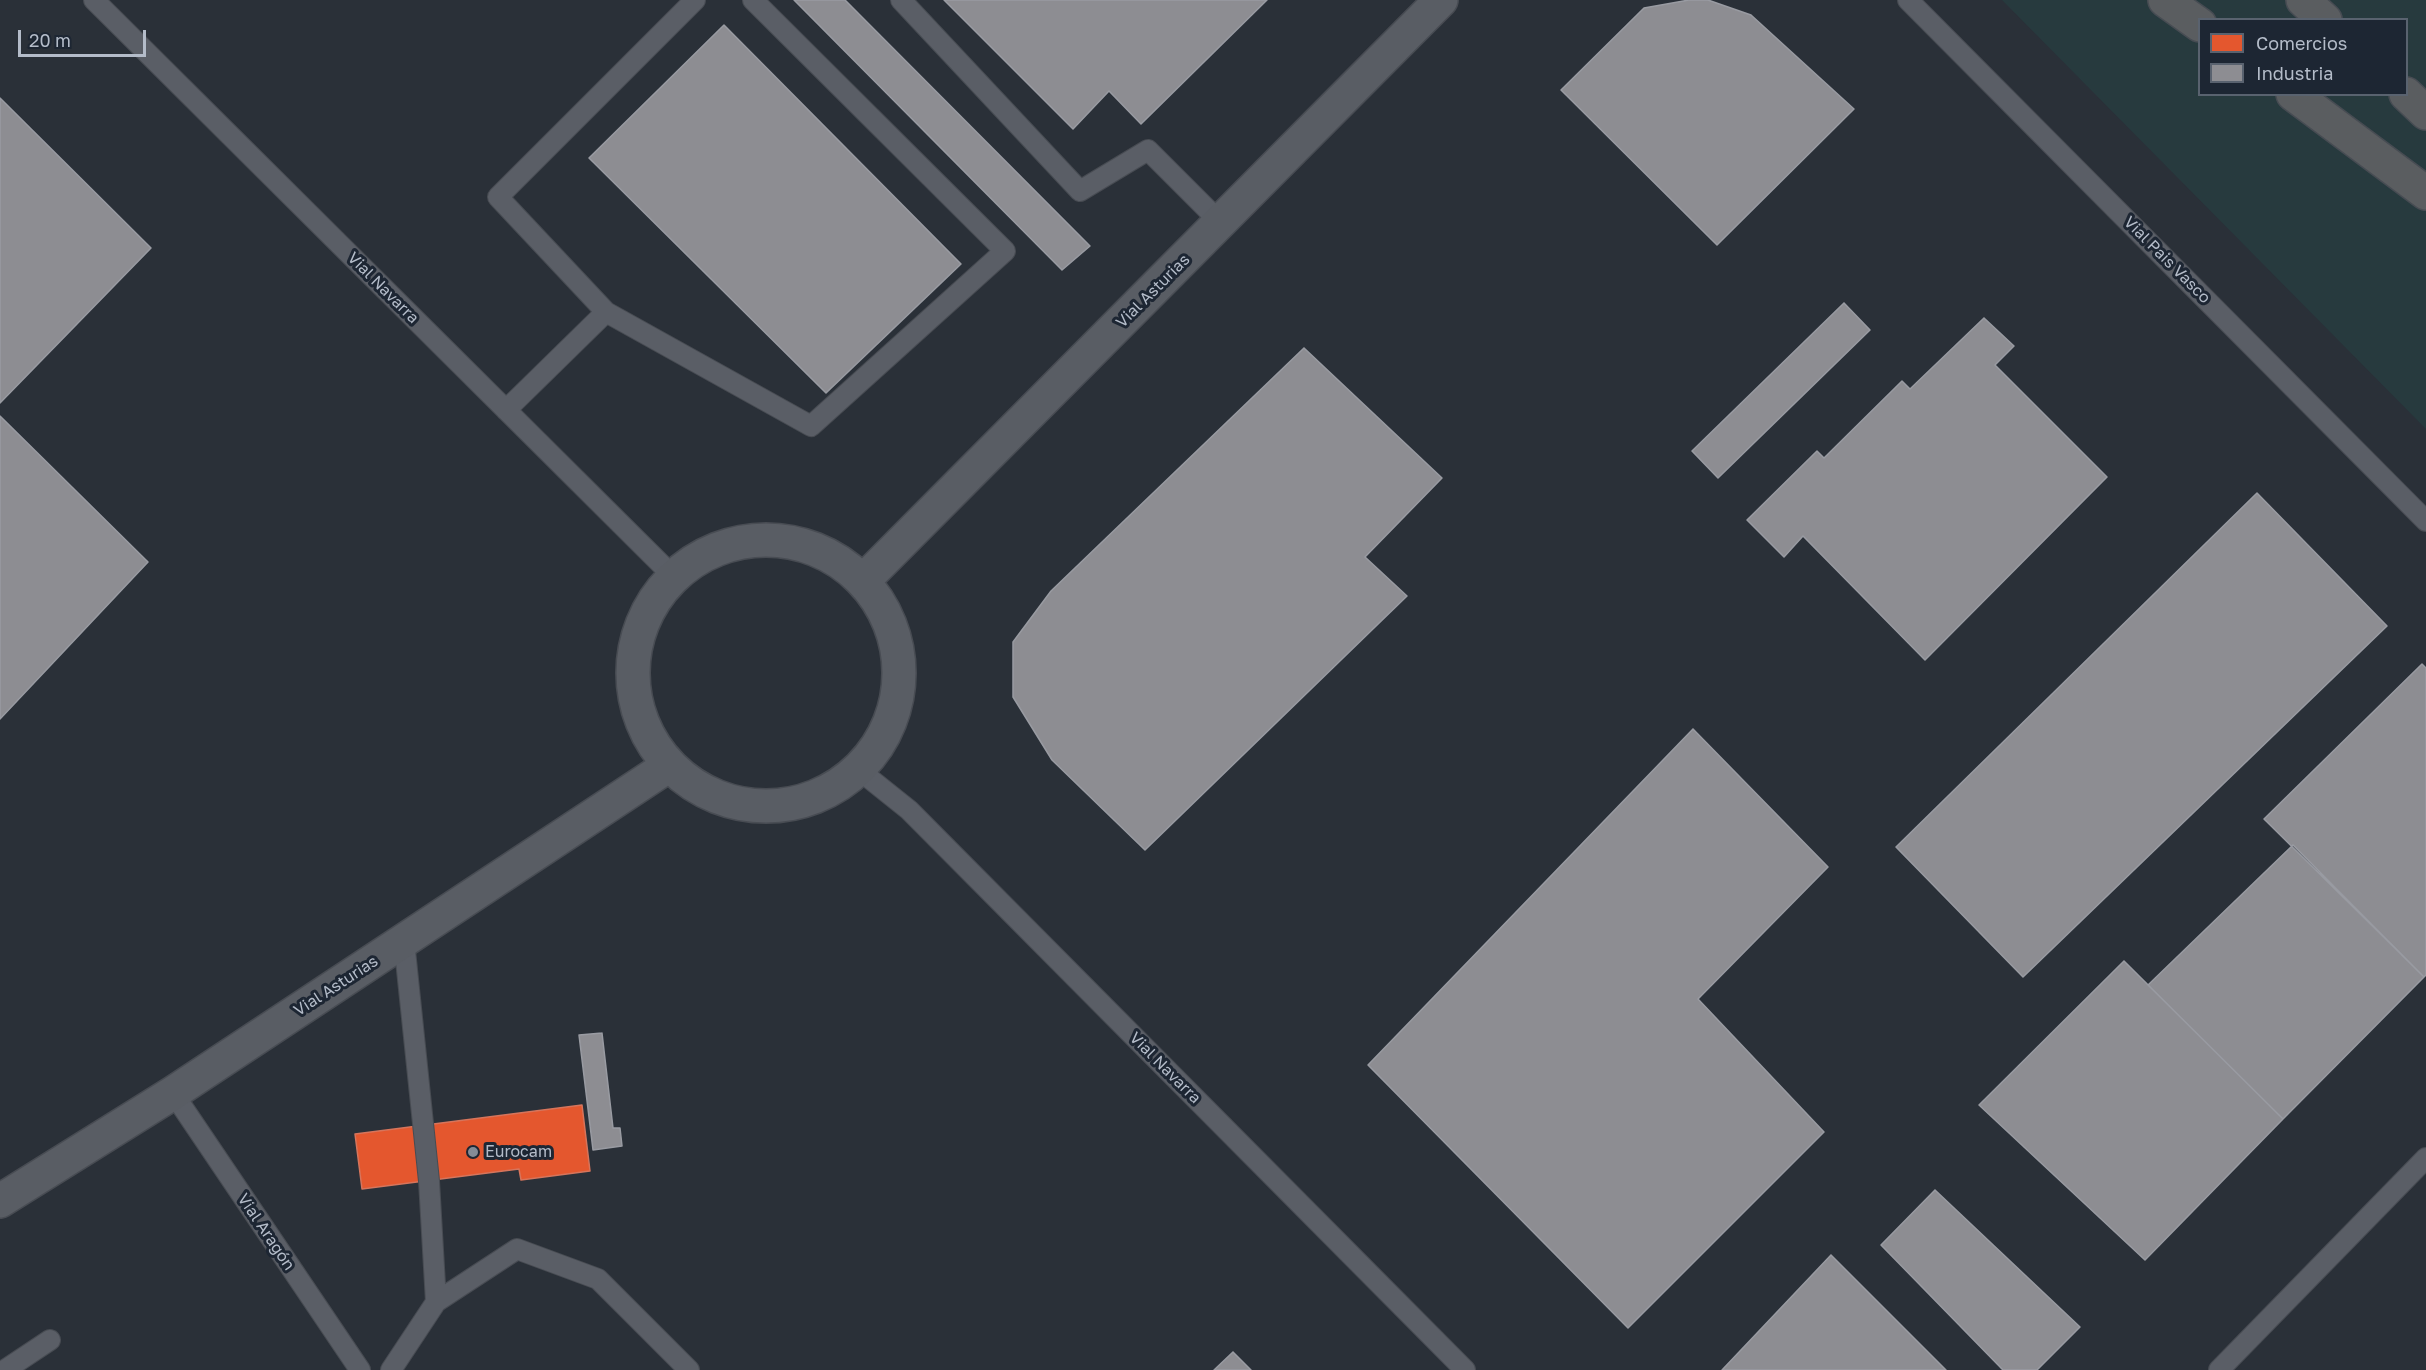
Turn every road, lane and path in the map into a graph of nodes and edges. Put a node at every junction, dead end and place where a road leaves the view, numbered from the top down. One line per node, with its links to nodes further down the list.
1 (94, 0): 17 (lane, Vial Navarra)
2 (695, 0): 16 (lane)
3 (753, 0): 16 (lane)
4 (901, 0): 15 (lane)
5 (1441, 0): 15 (street, Vial Asturias)
6 (1908, 0): 18 (lane, Vial Pais Vasco)
7 (2166, 0): 10 (highway)
8 (2303, 0): 9 (highway)
9 (2323, 18)
10 (2198, 24)
11 (2296, 96): 14 (highway)
12 (2408, 96): 13 (highway)
13 (2426, 113)
14 (2426, 193)
15 (1221, 223): 20 (street, Vial Asturias)
16 (606, 312): 17 (lane)
17 (506, 410): 19 (lane, Vial Navarra)
18 (2426, 521)
19 (673, 576): 20 (street); 21 (street)
20 (864, 580): 22 (street)
21 (668, 766): 22 (street); 23 (street, Vial Asturias)
22 (860, 771): 33 (lane, Vial Navarra)
23 (404, 941): 24 (street, Vial Asturias); 27 (lane)
24 (173, 1093): 26 (street, Vial Asturias); 30 (lane, Vial Aragón)
25 (2426, 1158): 34 (lane)
26 (0, 1202)
27 (436, 1302): 31 (lane); 32 (lane)
28 (50, 1340): 29 (lane)
29 (5, 1370)
30 (360, 1370)
31 (391, 1370)
32 (689, 1370)
33 (1465, 1370)
34 (2219, 1370)

